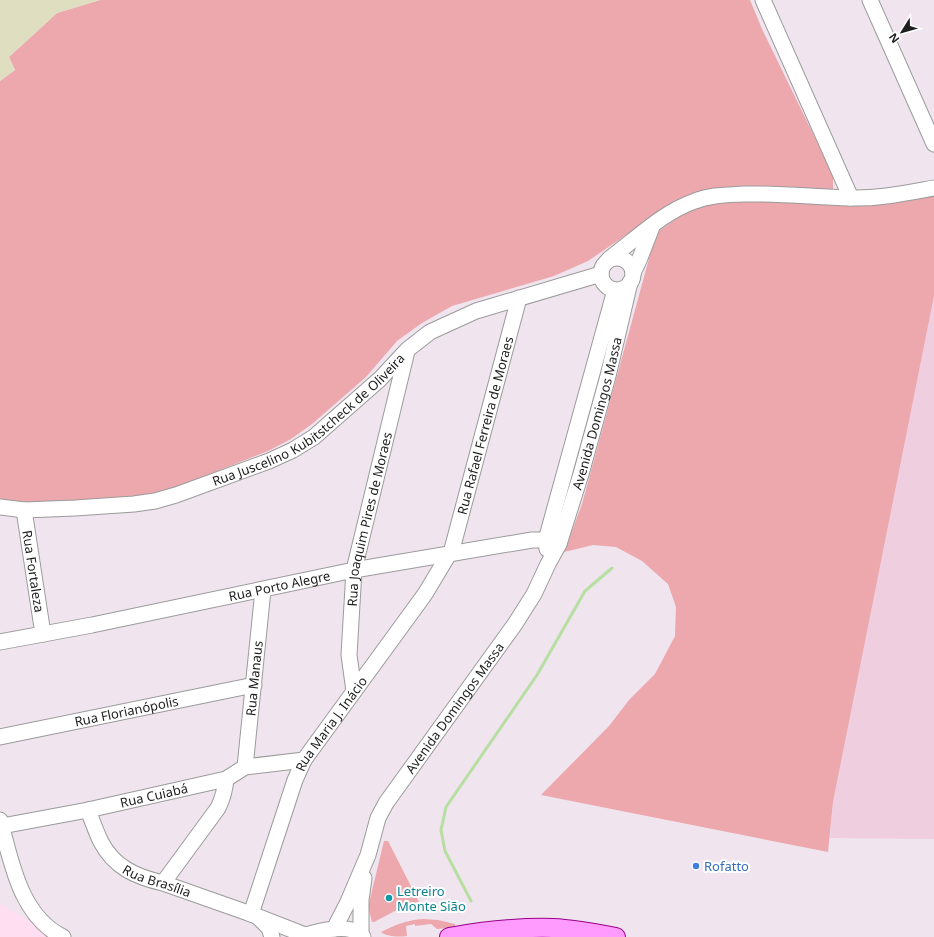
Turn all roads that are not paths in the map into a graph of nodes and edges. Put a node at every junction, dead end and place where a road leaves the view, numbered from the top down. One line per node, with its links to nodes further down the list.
1 (762, 0): 5 (street)
2 (870, 0): 3 (street)
3 (934, 144)
4 (934, 188): 5 (street)
5 (851, 198): 6 (street)
6 (652, 226): 7 (street); 9 (street, Avenida Domingos Massa)
7 (610, 259): 8 (street); 9 (street)
8 (601, 274): 10 (street); 11 (street, Rua Juscelino Kubitstcheck de Oliveira)
9 (631, 278): 10 (street); 15 (street, Avenida Domingos Massa)
10 (616, 290): 15 (street, Avenida Domingos Massa)
11 (519, 298): 12 (street, Rua Juscelino Kubitstcheck de Oliveira); 16 (street, Rua Rafael Ferreira de Moraes)
12 (407, 350): 14 (street, Rua Juscelino Kubitstcheck de Oliveira); 17 (street, Rua Joaquim Pires de Moraes)
13 (0, 507): 14 (street, Rua Juscelino Kubitstcheck de Oliveira)
14 (24, 510): 19 (street, Rua Fortaleza)
15 (553, 542): 16 (street, Rua Porto Alegre); 30 (street, Avenida Domingos Massa)
16 (450, 554): 17 (street, Rua Porto Alegre); 22 (street, Rua Maria J. Inácio)
17 (354, 570): 18 (street, Rua Porto Alegre); 22 (street, Rua Joaquim Pires de Moraes)
18 (263, 590): 19 (street, Rua Porto Alegre); 21 (street, Rua Manaus)
19 (44, 634): 20 (street, Rua Porto Alegre)
20 (0, 642)
21 (254, 685): 23 (street, Rua Florianópolis); 25 (street, Rua Manaus)
22 (354, 691): 24 (street, Rua Maria J. Inácio)
23 (0, 737)
24 (304, 760): 25 (street, Rua Cuiabá); 32 (street, Rua Maria J. Inácio)
25 (245, 767): 26 (street, Rua Cuiabá)
26 (226, 779): 27 (street, Rua Cuiabá); 31 (street)
27 (88, 810): 28 (street, Rua Cuiabá); 31 (street, Rua Brasília)
28 (1, 823): 29 (street)
29 (3, 849): 36 (street)
30 (368, 855): 33 (street, Avenida Domingos Massa); 34 (street, Avenida Domingos Massa)
31 (162, 883): 32 (street, Rua Brasília)
32 (254, 915): 35 (street, Rua Brasília); 37 (street)
33 (334, 929): 34 (street); 35 (street)
34 (362, 935)
35 (302, 936)
36 (63, 937)
37 (272, 937)
38 (449, 937): 39 (main road)
39 (616, 937)

